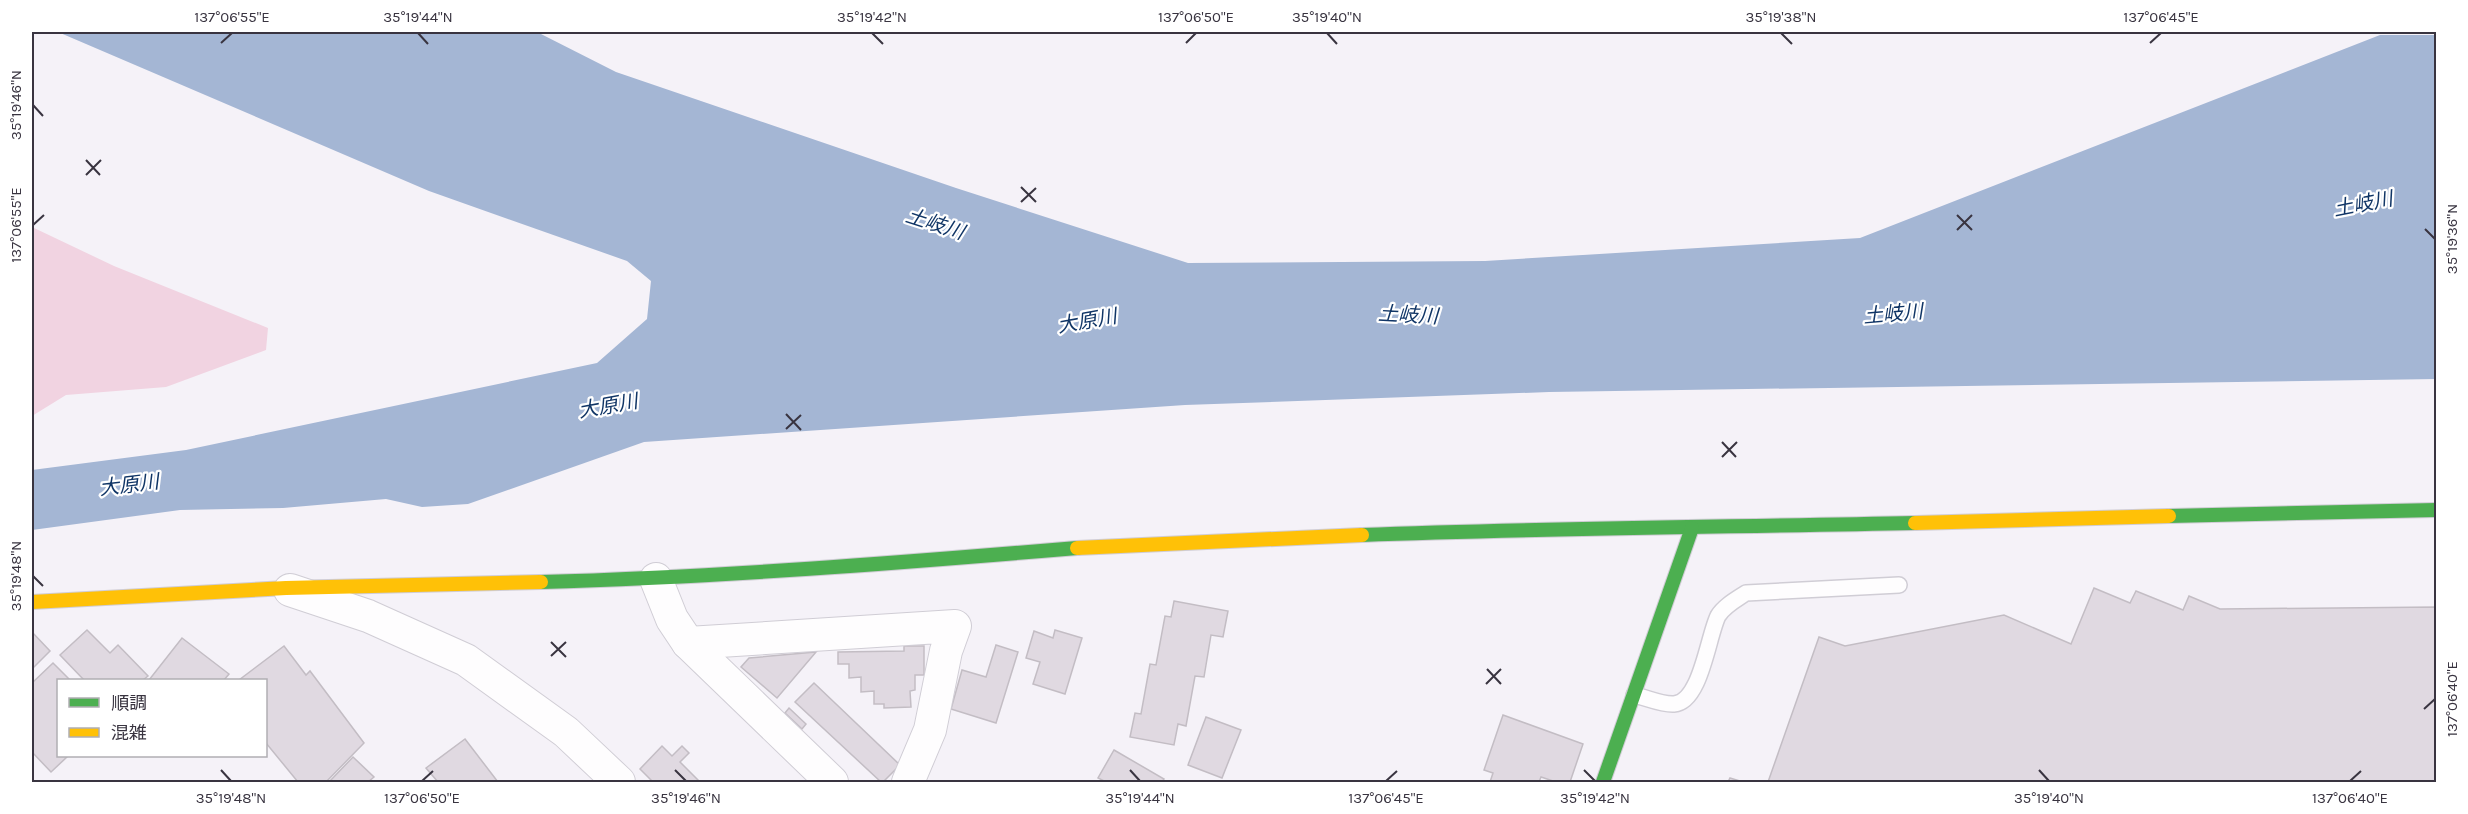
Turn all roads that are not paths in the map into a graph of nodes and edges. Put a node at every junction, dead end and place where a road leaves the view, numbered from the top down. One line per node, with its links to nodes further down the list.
1 (2436, 510): 2 (street)
2 (1692, 528): 3 (street); 8 (street)
3 (656, 579): 5 (street); 7 (street)
4 (1899, 585): 8 (lane)
5 (286, 588): 6 (street); 9 (street)
6 (32, 602)
7 (688, 643): 10 (street); 11 (street)
8 (1634, 695): 12 (street)
9 (619, 783)
10 (832, 783)
11 (908, 783)
12 (1603, 783)

